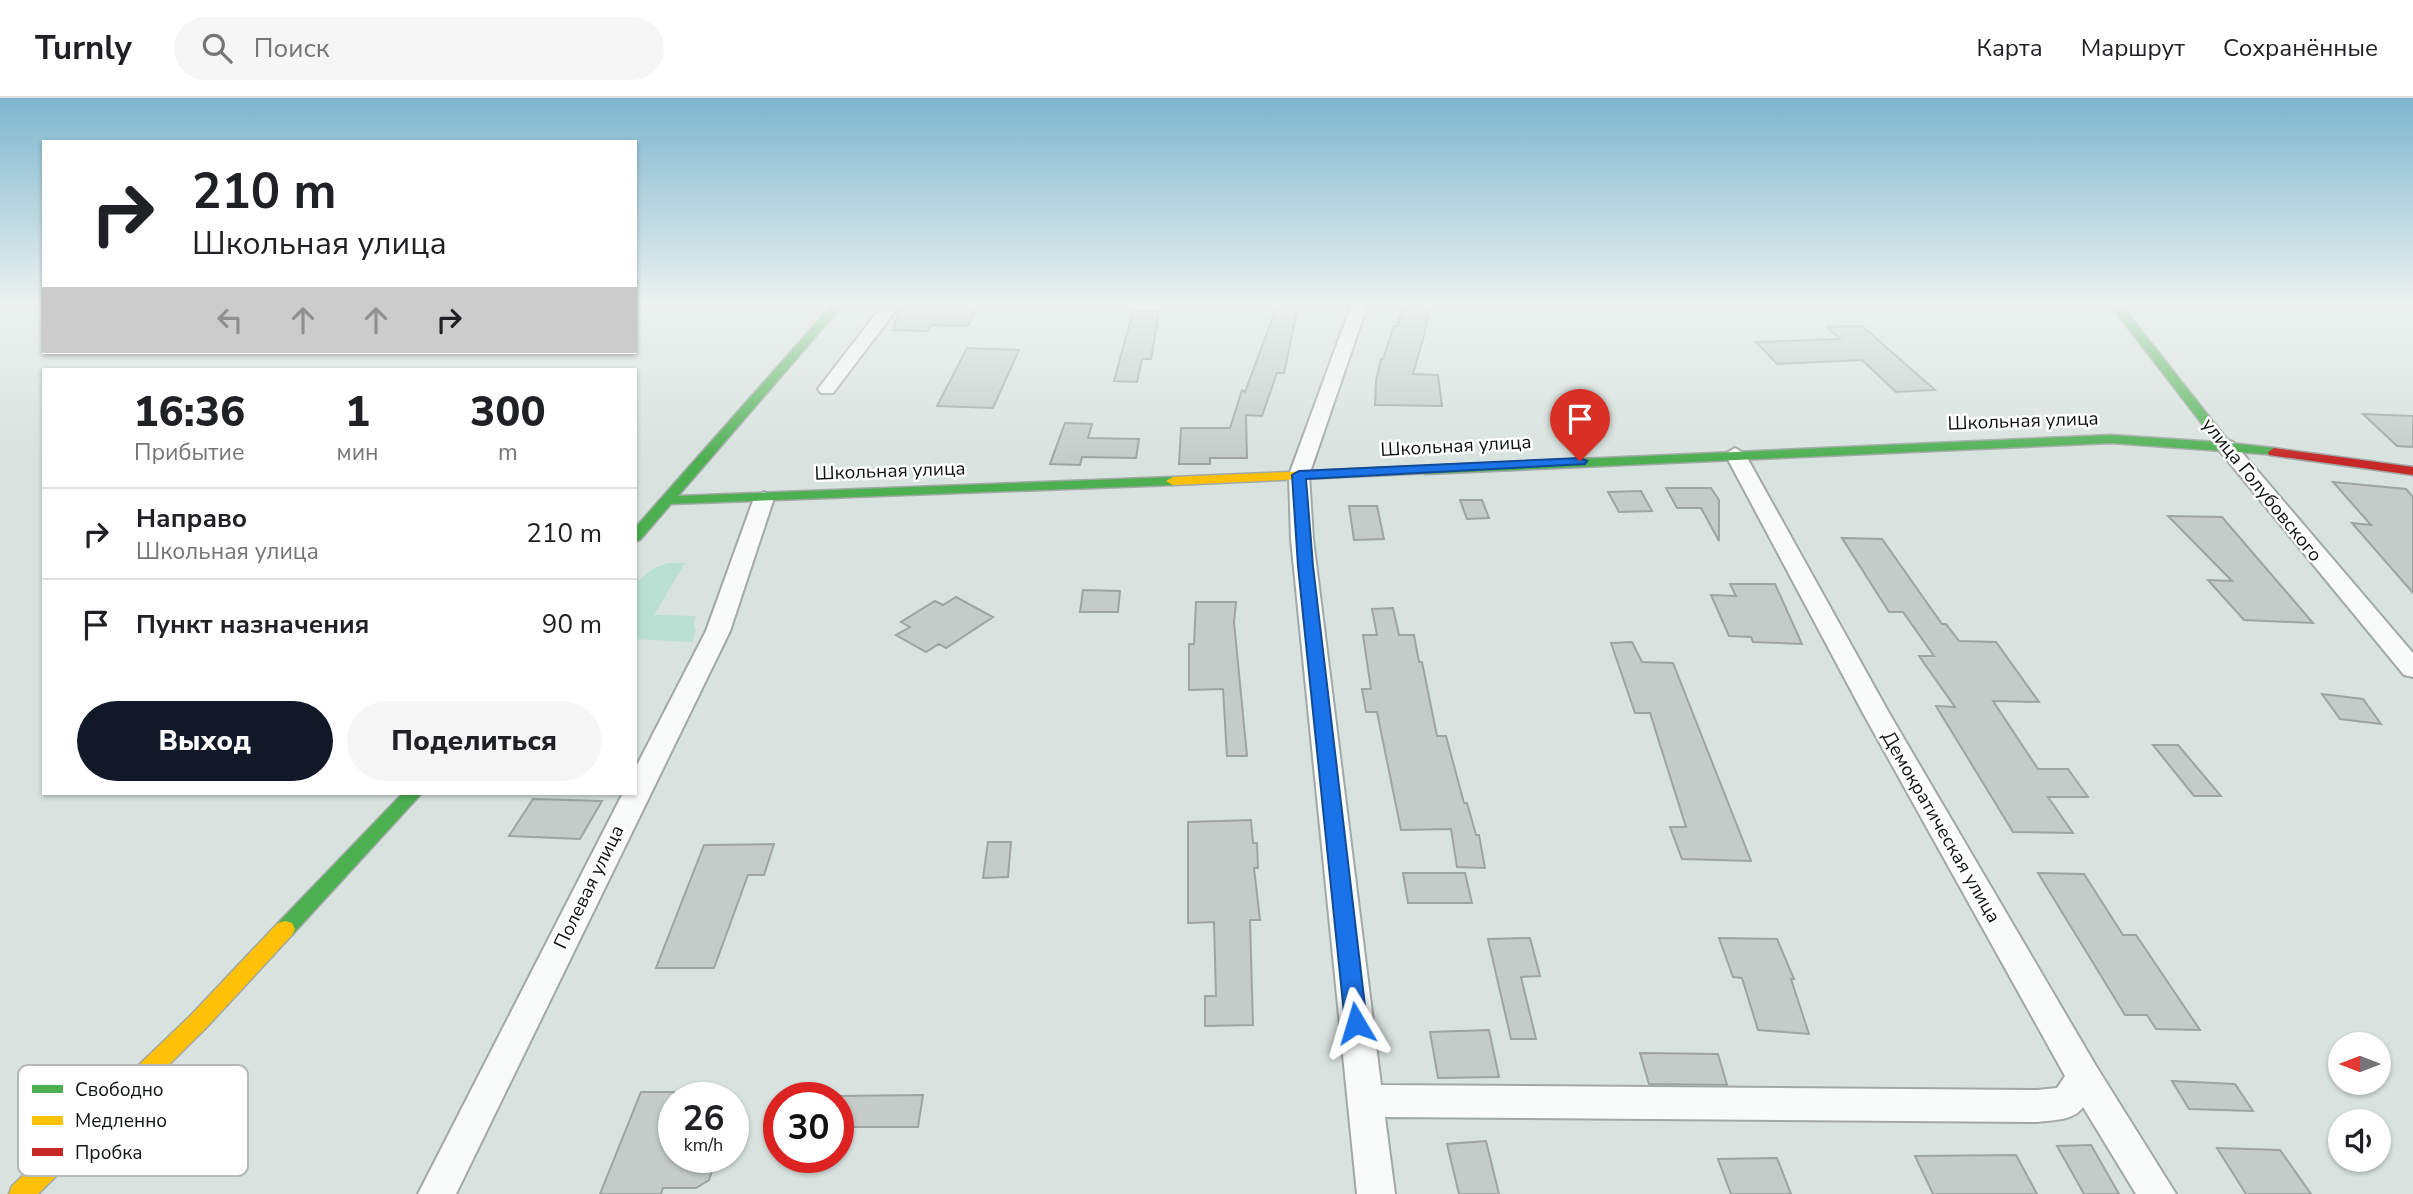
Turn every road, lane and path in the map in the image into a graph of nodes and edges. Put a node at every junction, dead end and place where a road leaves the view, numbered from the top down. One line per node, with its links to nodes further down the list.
1 (792, 357): 11 (main road)
2 (852, 357): 5 (street)
3 (1341, 357): 9 (street)
4 (2156, 357): 6 (main road, улица Голубовского)
5 (827, 389)
6 (2226, 446): 7 (main road, Школьная улица); 8 (main road, Школьная улица); 13 (street, улица Голубовского)
7 (1735, 454): 9 (main road, Школьная улица); 18 (street, Демократическая улица)
8 (2413, 471)
9 (1299, 475): 10 (main road, Школьная улица); 19 (street)
10 (764, 498): 11 (main road, Школьная улица); 14 (street, Полевая улица)
11 (667, 500): 12 (main road)
12 (637, 535)
13 (2413, 669)
14 (637, 793)
15 (411, 795): 17 (main road)
16 (636, 795): 22 (street, Полевая улица)
17 (154, 1065)
18 (2084, 1077): 19 (street); 24 (street, Демократическая улица)
19 (1365, 1101): 23 (street)
20 (40, 1176): 21 (main road)
21 (21, 1194)
22 (437, 1194)
23 (1376, 1194)
24 (2157, 1194)

